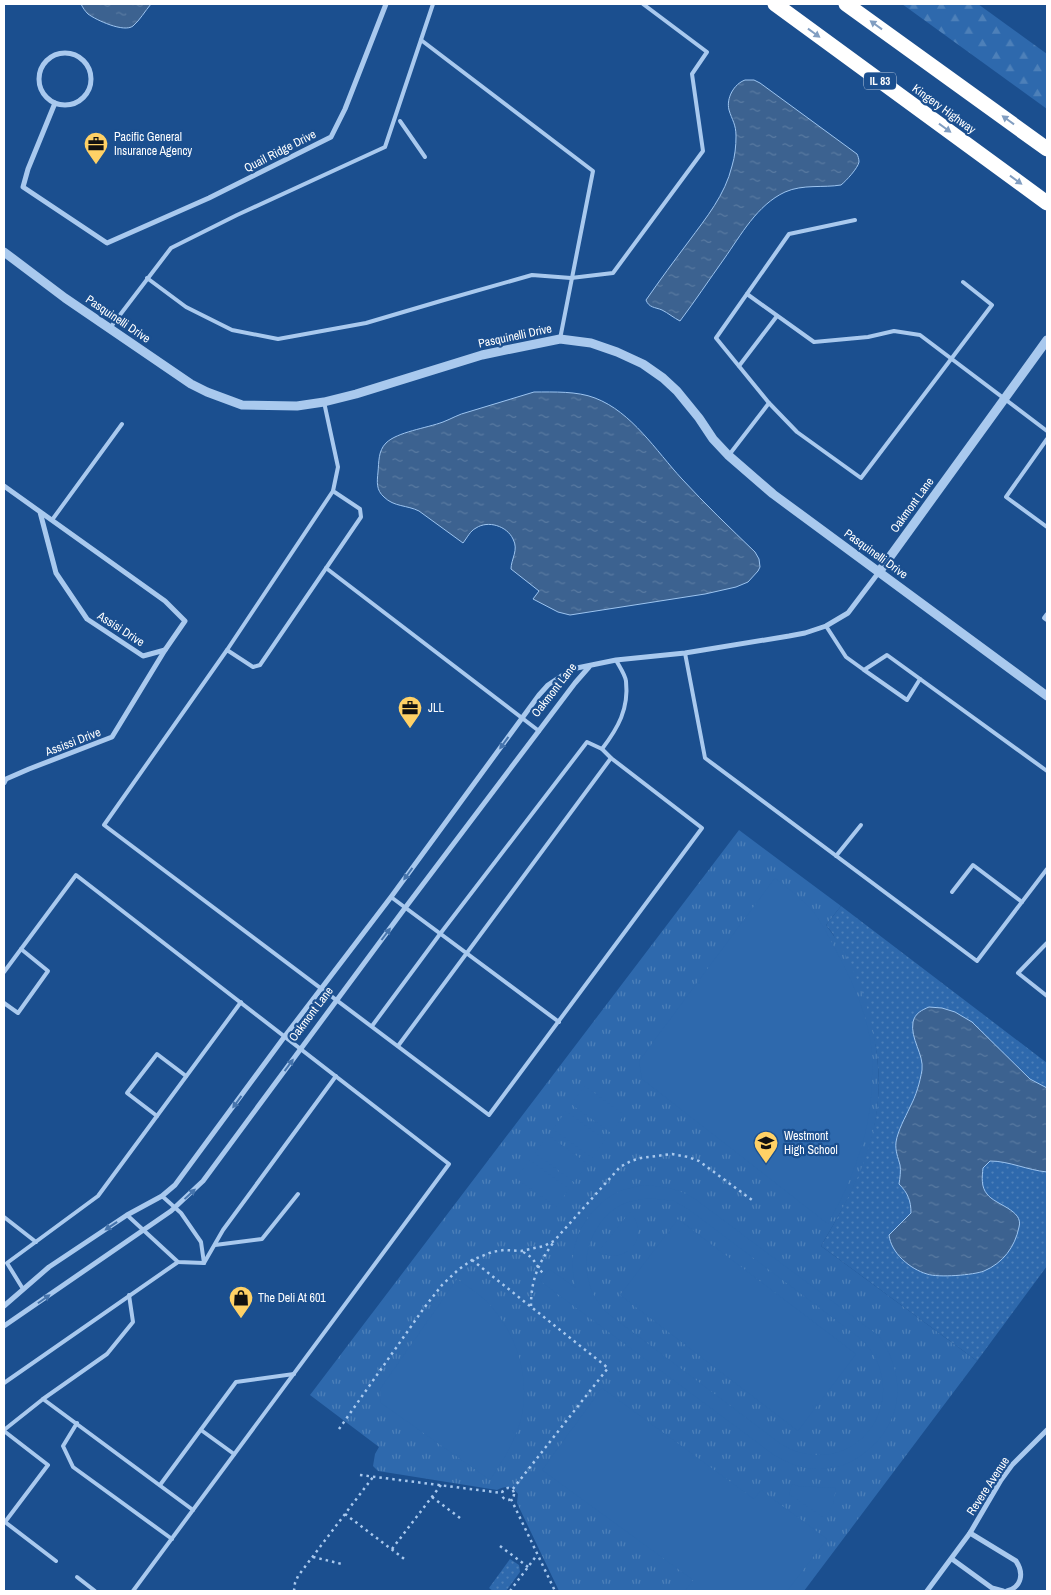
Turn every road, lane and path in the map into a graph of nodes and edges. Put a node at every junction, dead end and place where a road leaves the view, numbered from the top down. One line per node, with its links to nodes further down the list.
1 (386, 4): 7 (street, Quail Ridge Drive)
2 (433, 4): 6 (lane)
3 (643, 4): 15 (lane)
4 (775, 4): 11 (highway, Kingery Highway / IL 83, one-way to 11)
5 (846, 4): 9 (highway, one-way to 5)
6 (421, 40): 14 (lane); 15 (lane)
7 (55, 103): 7 (street)
8 (400, 121): 10 (lane)
9 (1047, 149)
10 (425, 157)
11 (1047, 203)
12 (855, 220): 17 (lane)
13 (4, 252): 19 (street, Pasquinelli Drive)
14 (147, 278): 15 (lane); 19 (lane)
15 (571, 278): 20 (lane)
16 (963, 282): 22 (lane)
17 (748, 294): 18 (lane); 23 (lane)
18 (777, 316): 22 (lane); 23 (lane)
19 (110, 328): 25 (street, Pasquinelli Drive)
20 (560, 339): 25 (street, Pasquinelli Drive); 30 (street, Pasquinelli Drive)
21 (1047, 340): 24 (street, Oakmont Lane)
22 (953, 358): 24 (lane); 26 (lane)
23 (739, 366): 26 (lane)
24 (1004, 400): 28 (lane); 37 (street, Oakmont Lane)
25 (324, 402): 32 (lane)
26 (769, 403): 30 (lane)
27 (122, 424): 34 (lane)
28 (1047, 431)
29 (1047, 439): 35 (lane)
30 (728, 456): 37 (street, Pasquinelli Drive)
31 (4, 486): 33 (street)
32 (333, 491): 36 (lane); 42 (lane)
33 (40, 512): 34 (street); 41 (street, Assisi Drive)
34 (52, 520): 41 (street)
35 (1047, 528)
36 (326, 568): 42 (lane); 49 (lane)
37 (879, 572): 40 (street, Oakmont Lane); 48 (street, Pasquinelli Drive)
38 (1047, 614): 39 (lane)
39 (1047, 620)
40 (826, 626): 43 (street, Oakmont Lane); 46 (lane)
41 (165, 650): 54 (street, Assissi Drive)
42 (227, 650): 67 (lane)
43 (685, 653): 44 (street, Oakmont Lane); 56 (lane)
44 (616, 660): 45 (street, Oakmont Lane); 51 (lane)
45 (589, 667): 49 (street, Oakmont Lane); 50 (street, Oakmont Lane)
46 (864, 670): 47 (lane); 47 (lane)
47 (920, 679): 53 (lane)
48 (1047, 696)
49 (522, 717): 50 (lane); 59 (street, Oakmont Lane, one-way to 59)
50 (539, 731): 61 (street, Oakmont Lane)
51 (602, 749): 52 (lane); 62 (lane)
52 (611, 758): 65 (lane); 72 (lane)
53 (1047, 771)
54 (4, 784)
55 (861, 825): 56 (lane)
56 (836, 856): 60 (lane)
57 (1047, 869): 60 (lane)
58 (952, 892): 60 (lane)
59 (391, 897): 61 (lane); 67 (street, Oakmont Lane)
60 (1022, 902)
61 (405, 908): 62 (lane); 69 (street, Oakmont Lane, one-way to 61)
62 (440, 934): 65 (lane); 73 (lane)
63 (1047, 944): 68 (lane)
64 (21, 950): 66 (lane); 70 (lane); 71 (lane)
65 (466, 953): 72 (lane); 75 (lane)
66 (4, 972)
67 (322, 988): 69 (lane); 74 (street, Oakmont Lane)
68 (1047, 996)
69 (337, 1000): 73 (lane); 76 (street, Oakmont Lane)
70 (4, 1002)
71 (241, 1002): 74 (lane); 77 (lane)
72 (559, 1022): 75 (lane)
73 (372, 1026): 75 (lane)
74 (284, 1036): 76 (lane); 81 (street, Oakmont Lane, one-way to 81)
75 (398, 1046)
76 (301, 1049): 78 (lane); 83 (street, Oakmont Lane, one-way to 76)
77 (186, 1076): 79 (lane); 79 (lane)
78 (336, 1076): 89 (lane); 101 (lane)
79 (158, 1116): 87 (lane)
80 (298, 1194): 89 (lane)
81 (162, 1196): 83 (lane); 84 (street, Oakmont Lane)
82 (752, 1200): 88 (path)
83 (175, 1207): 86 (street, Oakmont Lane); 93 (lane)
84 (127, 1215): 86 (lane); 96 (street, Oakmont Lane, one-way to 96)
85 (4, 1217): 87 (lane)
86 (143, 1230): 92 (lane); 100 (street, Oakmont Lane, one-way to 86)
87 (36, 1242): 96 (lane)
88 (554, 1242): 90 (path); 94 (path)
89 (214, 1245): 93 (lane)
90 (521, 1251): 91 (path); 94 (path)
91 (472, 1260): 99 (path); 106 (path)
92 (178, 1262): 93 (lane); 97 (lane)
93 (204, 1262)
94 (538, 1268): 95 (path); 99 (path)
95 (545, 1275)
96 (23, 1290): 98 (street, Oakmont Lane)
97 (129, 1295): 102 (lane); 103 (lane)
98 (4, 1306)
99 (530, 1306): 114 (path)
100 (4, 1326)
101 (294, 1374): 105 (lane); 109 (lane)
102 (4, 1383)
103 (43, 1399): 104 (lane); 108 (lane)
104 (77, 1423): 112 (lane); 122 (lane)
105 (201, 1430): 109 (lane); 112 (lane)
106 (339, 1430)
107 (1047, 1430): 121 (street, Revere Avenue)
108 (4, 1431): 128 (lane)
109 (234, 1454): 118 (lane)
110 (360, 1475): 111 (path)
111 (373, 1476): 113 (path); 119 (path)
112 (160, 1485): 118 (lane)
113 (441, 1485): 115 (path); 116 (path)
114 (512, 1490): 115 (path); 117 (path)
115 (502, 1493): 117 (path)
116 (432, 1497): 120 (path); 124 (path)
117 (511, 1499): 125 (path)
118 (193, 1510): 122 (lane)
119 (345, 1514): 124 (path); 126 (path)
120 (460, 1518)
121 (970, 1533): 127 (street, Revere Avenue); 140 (street, Revere Avenue)
122 (172, 1539): 134 (lane)
123 (500, 1546): 131 (path)
124 (392, 1550): 129 (path)
125 (537, 1555): 131 (path); 137 (path)
126 (313, 1557): 130 (path); 135 (path)
127 (952, 1559): 138 (street, Revere Avenue); 139 (street)
128 (56, 1561)
129 (407, 1561)
130 (342, 1564)
131 (528, 1567): 136 (path)
132 (77, 1578): 133 (lane)
133 (95, 1591)
134 (133, 1591)
135 (294, 1591)
136 (510, 1591)
137 (555, 1591)
138 (927, 1591)
139 (1003, 1591)
140 (1007, 1591)

